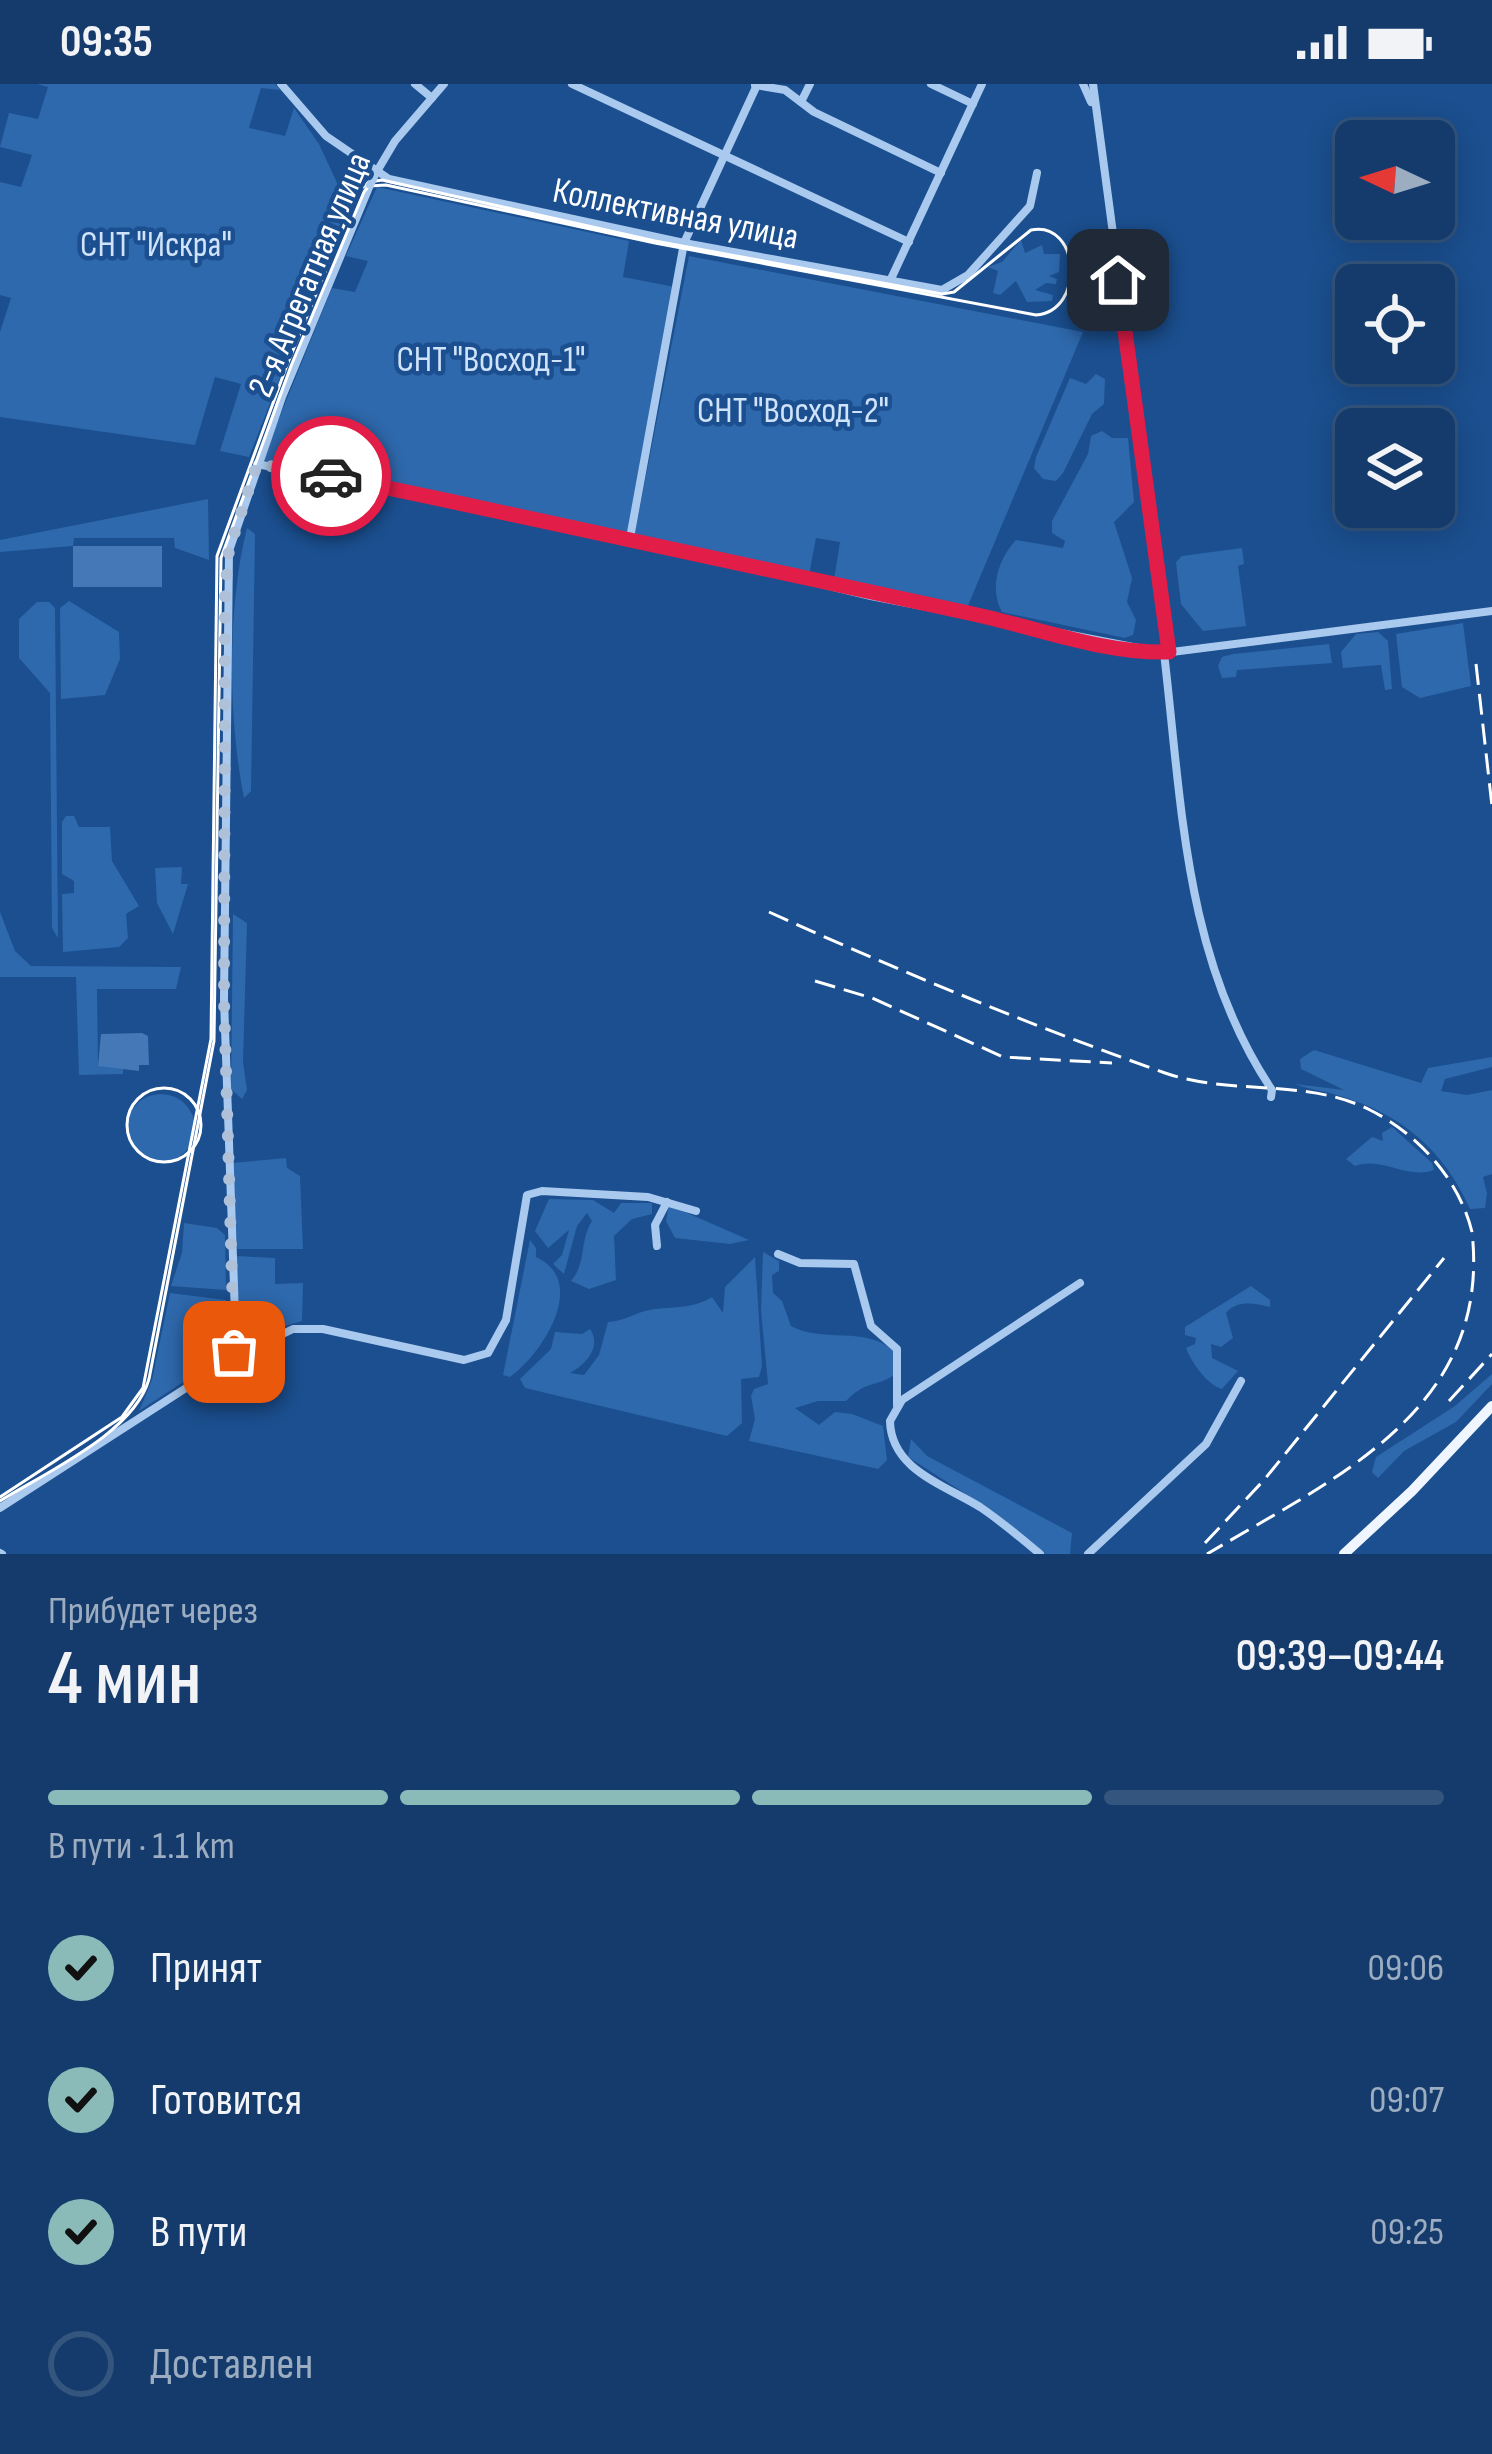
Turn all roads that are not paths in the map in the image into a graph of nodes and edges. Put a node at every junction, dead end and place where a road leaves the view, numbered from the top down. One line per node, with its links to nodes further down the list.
1 (281, 84): 18 (street, Коллективная улица)
2 (416, 84): 11 (street)
3 (444, 84): 11 (street, 2-я Агрегатная улица)
4 (572, 84): 15 (street)
5 (810, 84): 12 (street)
6 (932, 84): 13 (street)
7 (982, 84): 13 (street)
8 (1082, 84): 14 (street)
9 (1093, 84): 14 (street)
10 (756, 85): 12 (street); 15 (street)
11 (432, 98): 18 (street, 2-я Агрегатная улица)
12 (801, 103): 16 (street)
13 (973, 104): 16 (street)
14 (1096, 121): 25 (street)
15 (723, 157): 19 (street); 20 (street)
16 (941, 173): 19 (street)
17 (1037, 173): 21 (street, Коллективная улица)
18 (376, 174): 20 (street, Коллективная улица); 22 (street, 2-я Агрегатная улица, bridge)
19 (909, 242): 21 (street)
20 (684, 243): 21 (street, Коллективная улица); 23 (street)
21 (890, 281)
22 (257, 464): 23 (street); 32 (street, 2-я Агрегатная улица)
23 (630, 538): 25 (street)
24 (1492, 611): 25 (street)
25 (1167, 653): 26 (street)
26 (1271, 1097)
27 (668, 1201): 28 (street); 29 (street); 32 (street)
28 (696, 1211)
29 (657, 1246)
30 (778, 1254): 34 (street)
31 (1080, 1283): 34 (street)
32 (231, 1359): 36 (street)
33 (1240, 1382): 38 (street)
34 (897, 1406): 37 (street)
35 (1492, 1406): 39 (main road)
36 (0, 1508)
37 (1040, 1554)
38 (1088, 1554)
39 (1344, 1554)

